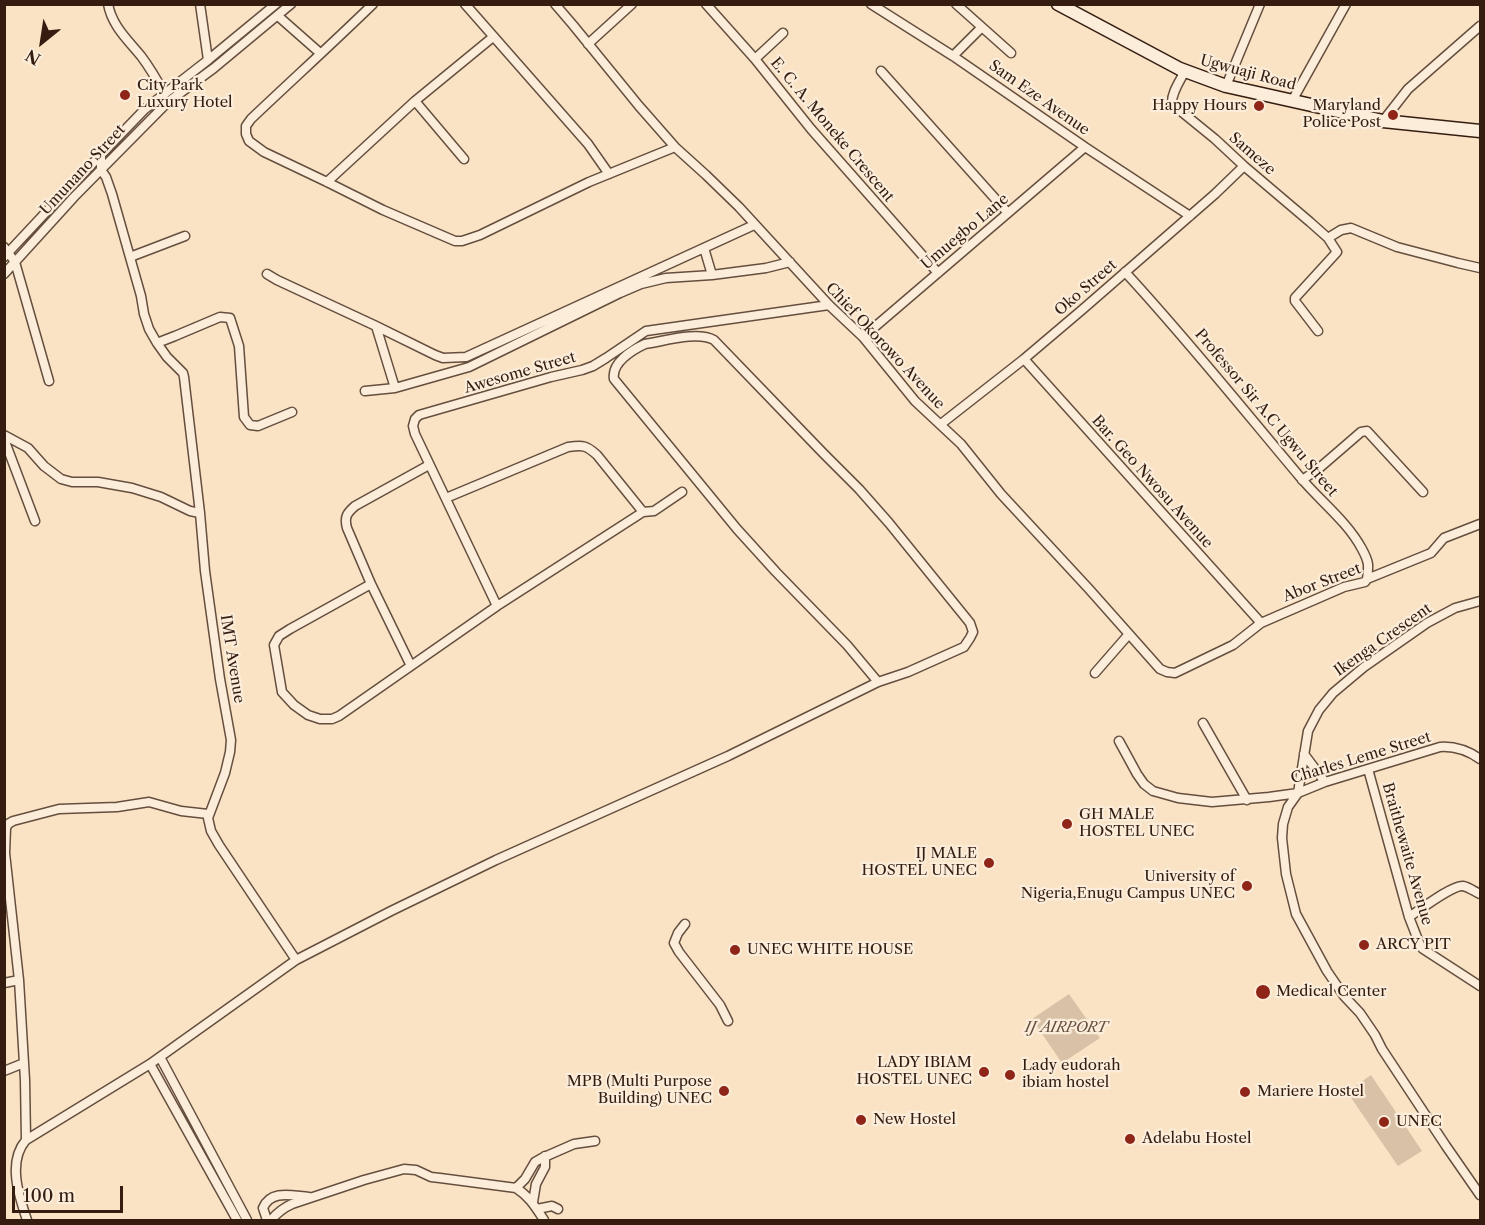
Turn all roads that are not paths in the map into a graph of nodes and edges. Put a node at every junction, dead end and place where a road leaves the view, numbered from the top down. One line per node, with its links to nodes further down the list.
1 (108, 4): 29 (street)
2 (200, 4): 25 (street)
3 (276, 4): 25 (street, Umunano Street)
4 (291, 4): 15 (street, Umunano Street)
5 (374, 4): 21 (street)
6 (465, 4): 19 (street)
7 (555, 4): 20 (street, Chief Okorowo Avenue)
8 (632, 4): 20 (street)
9 (706, 4): 24 (street, E. C. A. Moneke Crescent)
10 (871, 4): 23 (street, Sam Eze Avenue)
11 (956, 4): 17 (street)
12 (1058, 4): 27 (main road, Ugwuaji Road)
13 (1260, 4): 28 (street)
14 (1346, 4): 31 (street)
15 (278, 16): 21 (street); 39 (street, Umunano Street)
16 (1480, 26): 32 (street)
17 (981, 28): 22 (street); 23 (street)
18 (783, 33): 24 (street)
19 (493, 37): 30 (street); 40 (street)
20 (588, 44): 34 (street, Chief Okorowo Avenue)
21 (320, 53): 41 (street)
22 (1011, 53)
23 (953, 56): 35 (street, Sam Eze Avenue)
24 (755, 59): 54 (street, E. C. A. Moneke Crescent)
25 (208, 60): 29 (street, Umunano Street)
26 (881, 71): 42 (street)
27 (1185, 71): 28 (main road, Ugwuaji Road); 38 (street, Sameze)
28 (1226, 86): 31 (main road, Ugwuaji Road)
29 (164, 93): 36 (street, Umunano Street)
30 (415, 101): 37 (street); 41 (street)
31 (1292, 101): 32 (main road, Ugwuaji Road)
32 (1383, 121): 33 (main road, Ugwuaji Road)
33 (1480, 131)
34 (675, 147): 40 (street); 44 (street, Chief Okorowo Avenue)
35 (1085, 147): 42 (street, Umuegbo Lane); 43 (street, Sam Eze Avenue)
36 (101, 155): 39 (street); 48 (street, Umunano Street)
37 (465, 159)
38 (1244, 166): 43 (street, Oko Street); 46 (street, Sameze)
39 (101, 170): 49 (street, IMT Avenue); 50 (street, Umunano Street)
40 (609, 174): 41 (street)
41 (327, 182)
42 (1008, 213): 54 (street, Umuegbo Lane)
43 (1190, 216): 53 (street, Oko Street)
44 (754, 225): 47 (street); 51 (street, Chief Okorowo Avenue)
45 (185, 236): 49 (street)
46 (1328, 238): 52 (street); 60 (street, Sameze)
47 (704, 248): 57 (street); 59 (street)
48 (6, 252): 50 (street)
49 (130, 257): 62 (street, IMT Avenue)
50 (15, 262): 55 (street, Umunano Street); 64 (street)
51 (790, 262): 57 (street); 58 (street, Chief Okorowo Avenue)
52 (1480, 268)
53 (1125, 272): 63 (street, Oko Street); 71 (street, Professor Sir A.C Ugwu Street)
54 (938, 273): 61 (street, Umuegbo Lane)
55 (4, 274)
56 (267, 274): 59 (street)
57 (712, 275): 65 (street)
58 (829, 305): 61 (street, Chief Okorowo Avenue); 70 (street, Awesome Street)
59 (376, 326): 65 (street)
60 (1318, 331)
61 (863, 337): 68 (street, Chief Okorowo Avenue)
62 (157, 343): 67 (street); 76 (street, IMT Avenue)
63 (1024, 359): 68 (street, Oko Street); 83 (street, Bar. Geo Nwosu Avenue)
64 (49, 381)
65 (394, 388): 66 (street)
66 (365, 391)
67 (292, 412)
68 (941, 424): 84 (street, Chief Okorowo Avenue)
69 (4, 437): 76 (street); 77 (street)
70 (429, 465): 74 (street, Awesome Street); 80 (street)
71 (1302, 480): 73 (street); 79 (street, Professor Sir A.C Ugwu Street)
72 (682, 492): 75 (street)
73 (1423, 492)
74 (446, 498): 75 (street); 82 (street, Awesome Street)
75 (643, 512): 82 (street)
76 (200, 513): 97 (street, IMT Avenue)
77 (35, 521)
78 (1480, 524): 79 (street, Abor Street)
79 (1367, 579): 83 (street, Abor Street)
80 (371, 585): 85 (street); 85 (street)
81 (1480, 601): 91 (street, Ikenga Crescent)
82 (497, 606): 85 (street)
83 (1261, 623): 87 (street, Abor Street)
84 (1129, 634): 86 (street); 87 (street, Chief Okorowo Avenue)
85 (411, 666)
86 (1095, 673)
87 (1175, 673)
88 (878, 681): 88 (street); 101 (street)
89 (1203, 723): 96 (street)
90 (1119, 741): 96 (street, Charles Leme Street)
91 (1304, 754): 94 (street); 95 (street, Ikenga Crescent)
92 (1480, 759): 93 (street, Charles Leme Street)
93 (1368, 769): 94 (street, Charles Leme Street); 99 (street, Braithewaite Avenue)
94 (1325, 782): 95 (street, Charles Leme Street)
95 (1298, 793): 96 (street, Charles Leme Street); 114 (street, Ikenga Crescent)
96 (1247, 800)
97 (208, 814): 101 (street); 102 (street)
98 (1480, 894): 99 (street)
99 (1409, 917): 104 (street, Braithewaite Avenue)
100 (685, 924): 105 (street)
101 (296, 960): 106 (street)
102 (19, 980): 103 (street); 107 (street)
103 (4, 983)
104 (1480, 986)
105 (728, 1021)
106 (160, 1057): 108 (street); 118 (street)
107 (24, 1063): 109 (street); 110 (street)
108 (150, 1064): 110 (street); 118 (street)
109 (4, 1071)
110 (26, 1140): 119 (street)
111 (596, 1141): 112 (street)
112 (545, 1156): 113 (street); 116 (street)
113 (516, 1188): 115 (street); 116 (street)
114 (1480, 1196)
115 (313, 1197): 120 (street); 121 (street)
116 (535, 1206): 117 (street); 122 (street)
117 (558, 1209)
118 (240, 1219)
119 (27, 1221)
120 (267, 1221)
121 (271, 1221)
122 (544, 1221)

